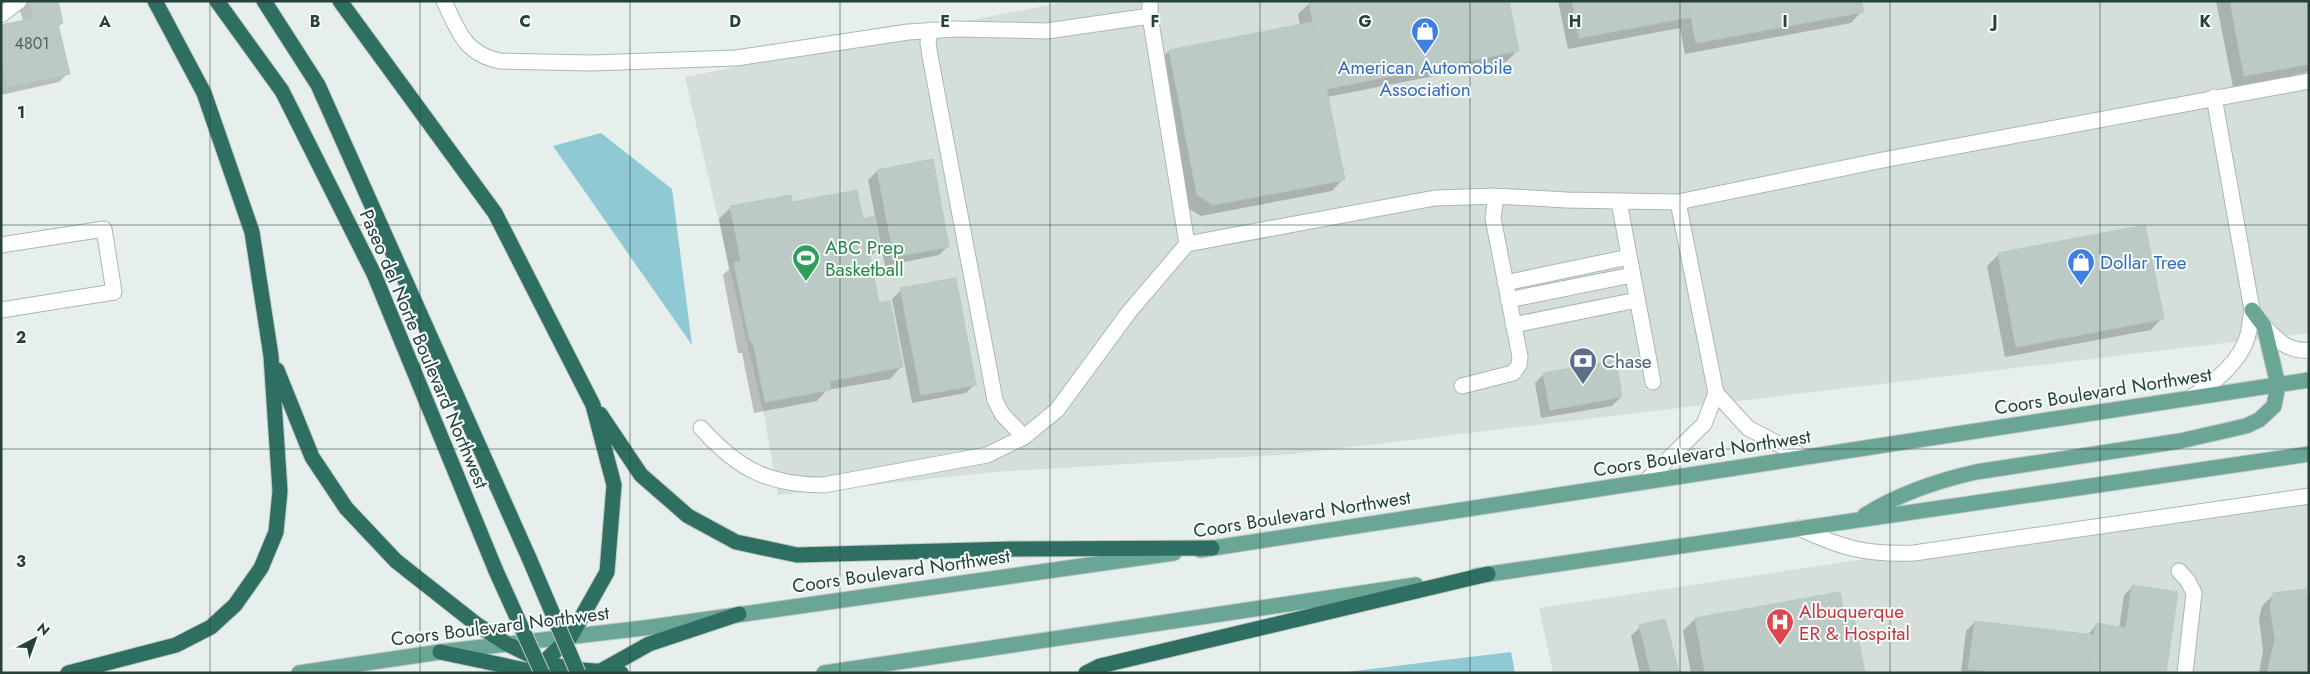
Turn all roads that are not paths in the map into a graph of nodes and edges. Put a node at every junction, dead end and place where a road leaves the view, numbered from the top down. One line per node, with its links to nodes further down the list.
1 (20, 1): 8 (lane)
2 (155, 1): 27 (highway)
3 (217, 1): 50 (highway, Paseo del Norte Boulevard Northwest, bridge)
4 (264, 1): 54 (highway, Paseo del Norte Boulevard Northwest, bridge)
5 (340, 1): 34 (highway)
6 (444, 1): 9 (lane)
7 (1150, 9): 9 (lane); 15 (lane)
8 (1, 15)
9 (930, 30): 36 (lane)
10 (2309, 81): 11 (lane)
11 (2214, 98): 14 (lane); 23 (lane)
12 (1496, 196): 13 (lane); 15 (lane); 19 (lane)
13 (1619, 202): 14 (lane); 17 (lane)
14 (1678, 202): 32 (lane)
15 (1187, 244): 36 (lane)
16 (1, 245): 22 (lane)
17 (1629, 257): 18 (lane); 19 (lane)
18 (1632, 275): 20 (lane); 21 (lane)
19 (1505, 283): 20 (lane)
20 (1508, 300): 24 (lane)
21 (1637, 300): 24 (lane); 29 (lane)
22 (1, 310)
23 (2252, 310): 25 (main road); 33 (lane)
24 (1513, 325): 31 (lane)
25 (2264, 326): 26 (lane); 30 (main road)
26 (2309, 350)
27 (271, 356): 48 (highway); 52 (highway)
28 (2309, 380): 30 (main road, Coors Boulevard Northwest)
29 (1653, 382)
30 (2278, 385): 33 (main road, Coors Boulevard Northwest); 41 (main road)
31 (1462, 386)
32 (1716, 393): 38 (lane); 39 (lane)
33 (2190, 398): 38 (main road, Coors Boulevard Northwest)
34 (594, 405): 43 (highway); 47 (highway)
35 (701, 428): 36 (lane)
36 (1024, 438)
37 (2309, 454): 41 (main road)
38 (1805, 458): 39 (main road, Coors Boulevard Northwest)
39 (1646, 482): 43 (main road, Coors Boulevard Northwest)
40 (2309, 496): 42 (lane)
41 (1859, 519): 42 (main road)
42 (1799, 528): 45 (main road)
43 (1212, 548): 46 (main road, Coors Boulevard Northwest)
44 (2179, 571): 58 (lane)
45 (1488, 574): 56 (main road); 57 (highway)
46 (739, 614): 47 (main road, Coors Boulevard Northwest); 51 (highway)
47 (571, 636): 48 (main road, Coors Boulevard Northwest); 50 (highway)
48 (506, 644): 49 (main road, Coors Boulevard Northwest); 50 (highway)
49 (440, 652): 50 (highway); 53 (main road, Coors Boulevard Northwest)
50 (535, 670): 51 (highway)
51 (599, 672): 55 (highway)
52 (68, 673)
53 (299, 673)
54 (578, 673)
55 (621, 673)
56 (824, 673)
57 (1086, 673)
58 (2185, 673)

